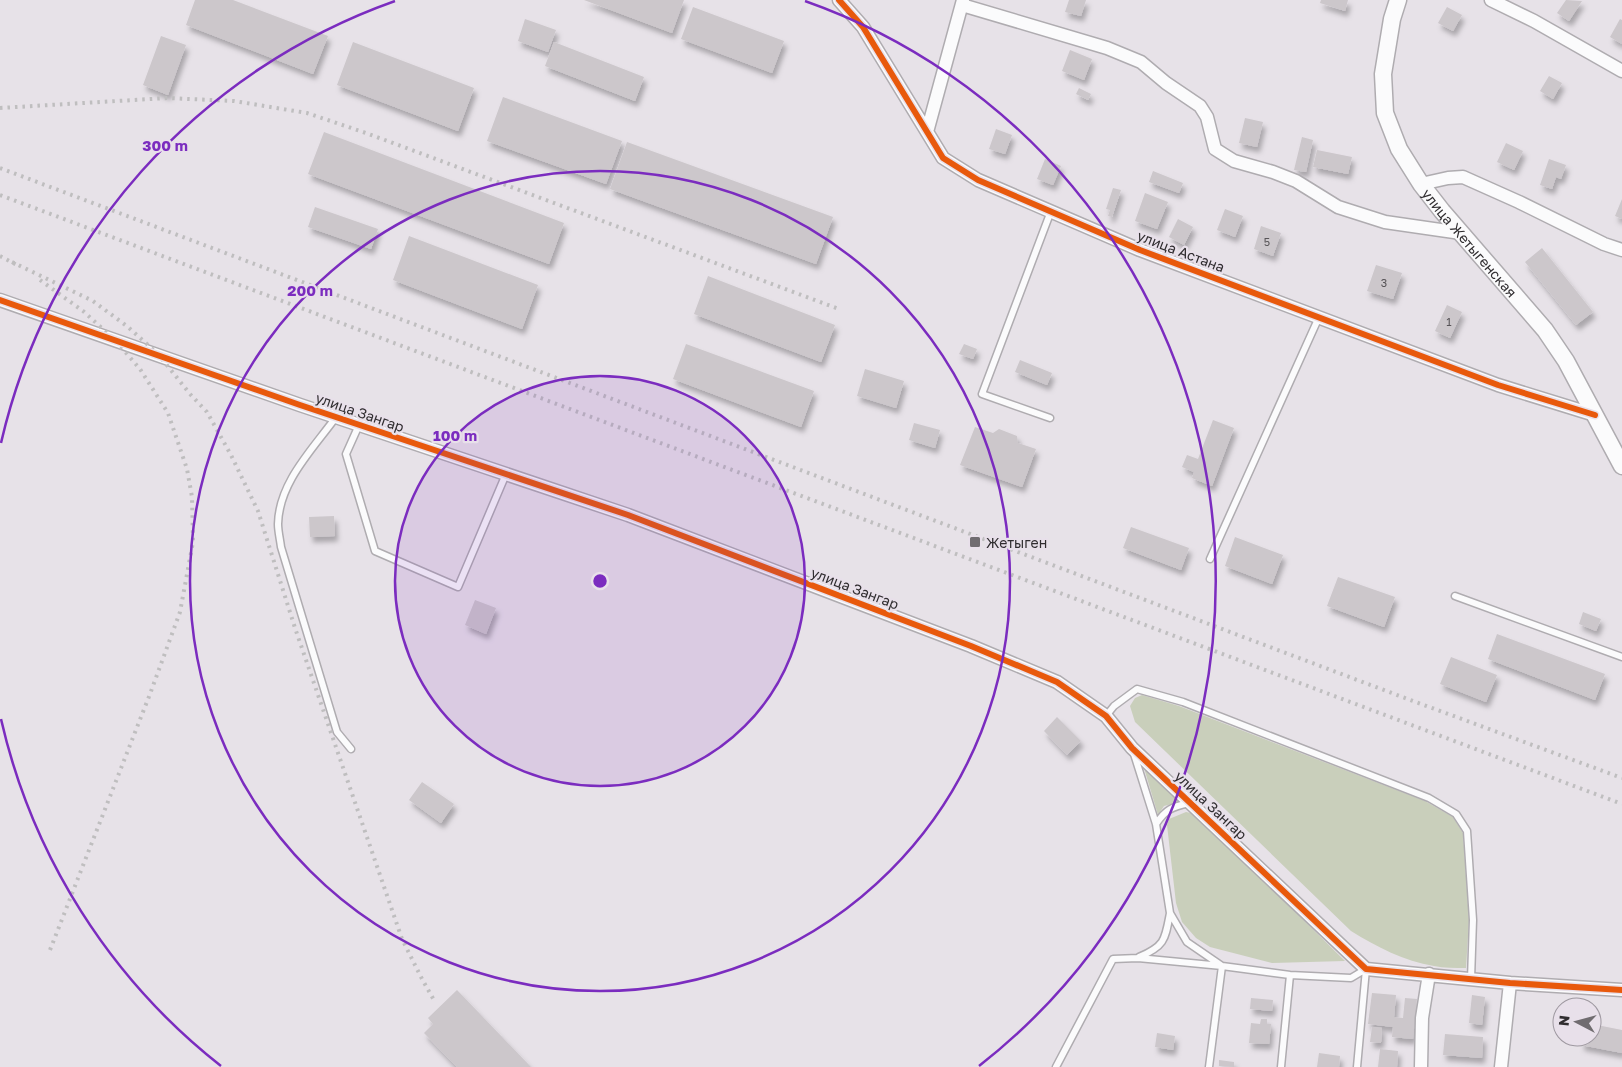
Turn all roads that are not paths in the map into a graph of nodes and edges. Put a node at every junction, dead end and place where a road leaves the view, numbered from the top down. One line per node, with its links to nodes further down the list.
1 (839, 0): 6 (street, улица Астана)
2 (1398, 0): 7 (main road, улица Жетыгенская)
3 (1491, 0): 5 (street)
4 (963, 3): 6 (street); 9 (street)
5 (1622, 71)
6 (927, 132): 8 (street, улица Астана)
7 (1421, 184): 9 (main road, улица Жетыгенская); 10 (street)
8 (1051, 211): 12 (street, улица Астана); 15 (lane)
9 (1461, 233): 13 (main road, улица Жетыгенская)
10 (1622, 250)
11 (0, 300): 14 (street, улица Зангар)
12 (1319, 317): 13 (street, улица Астана); 19 (lane)
13 (1595, 416): 17 (main road, улица Жетыгенская)
14 (336, 417): 16 (street, улица Зангар); 24 (lane)
15 (1050, 418)
16 (359, 425): 18 (street, улица Зангар); 18 (lane)
17 (1622, 466)
18 (506, 474): 22 (street, улица Зангар)
19 (1210, 559)
20 (1456, 596): 21 (lane)
21 (1622, 657)
22 (1106, 716): 23 (street, улица Зангар); 33 (lane)
23 (1132, 748): 25 (street, улица Зангар); 26 (lane)
24 (351, 749)
25 (1191, 802): 26 (lane); 30 (street, улица Зангар)
26 (1156, 824): 27 (lane)
27 (1170, 913): 28 (lane); 29 (lane)
28 (1138, 958): 29 (lane); 36 (lane)
29 (1222, 966): 32 (lane); 37 (lane)
30 (1366, 970): 31 (street); 32 (lane); 39 (lane)
31 (1429, 974): 33 (street); 40 (street)
32 (1290, 975): 38 (lane)
33 (1471, 979): 34 (street)
34 (1510, 983): 35 (street); 41 (street)
35 (1622, 990)
36 (1056, 1067)
37 (1209, 1067)
38 (1281, 1067)
39 (1357, 1067)
40 (1420, 1067)
41 (1501, 1067)

